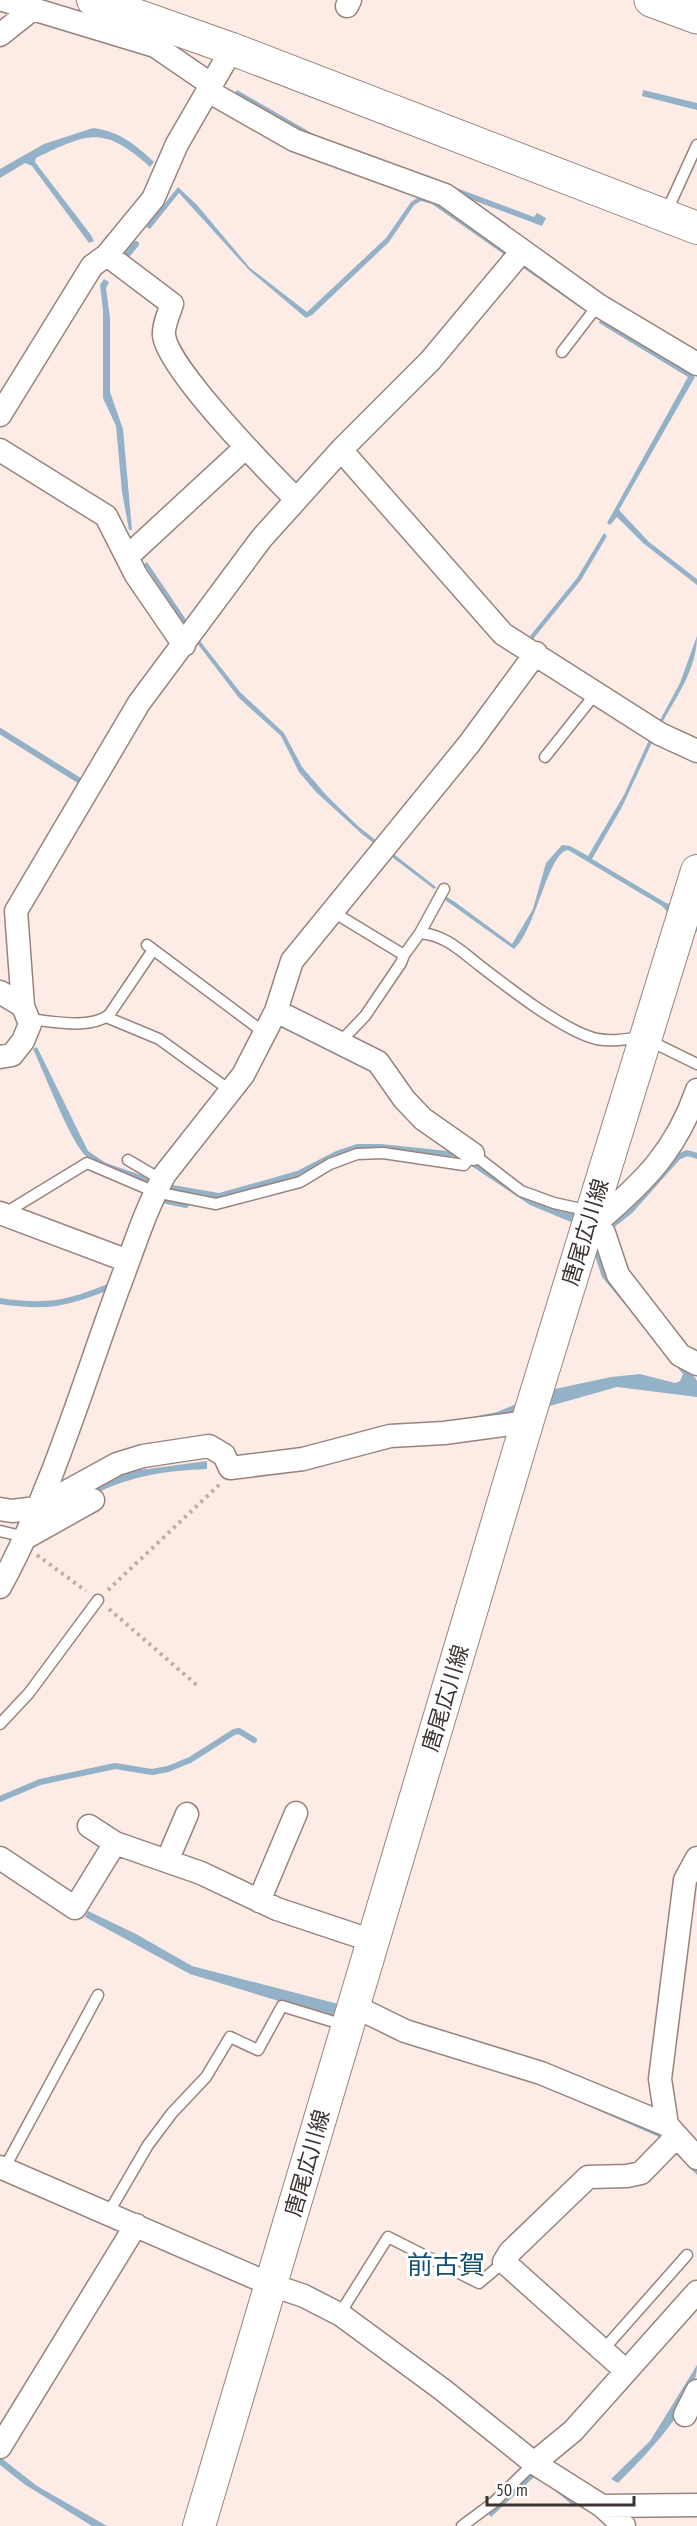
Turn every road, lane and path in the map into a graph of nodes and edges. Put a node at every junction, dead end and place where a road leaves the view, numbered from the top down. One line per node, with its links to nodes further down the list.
1 (3, 0): 4 (street)
2 (93, 0): 7 (main road)
3 (651, 0): 5 (main road)
4 (34, 8): 6 (street); 8 (street)
5 (697, 17)
6 (0, 35)
7 (232, 49): 8 (street); 10 (main road)
8 (210, 88): 12 (street); 13 (street)
9 (697, 145): 10 (lane)
10 (666, 216): 11 (main road)
11 (697, 228)
12 (522, 251): 14 (street); 20 (street)
13 (107, 255): 17 (street); 18 (street)
14 (598, 305): 15 (lane); 16 (street)
15 (562, 352)
16 (697, 364)
17 (0, 415)
18 (245, 448): 21 (street); 22 (street)
19 (0, 450): 22 (street)
20 (341, 450): 21 (street); 24 (street)
21 (296, 499): 23 (street)
22 (127, 557): 23 (street)
23 (184, 645): 35 (street)
24 (536, 653): 25 (street); 30 (street)
25 (596, 693): 26 (street); 27 (lane)
26 (697, 751)
27 (545, 757)
28 (697, 871): 38 (main road, 唐尾広川線)
29 (444, 889): 31 (lane)
30 (333, 912): 32 (lane); 34 (street)
31 (420, 933): 32 (lane); 38 (lane)
32 (404, 955): 39 (lane)
33 (0, 992): 35 (street)
34 (276, 1011): 37 (street); 39 (street)
35 (25, 1012): 36 (lane); 40 (street)
36 (106, 1017): 37 (lane); 43 (lane)
37 (266, 1034): 43 (street)
38 (645, 1038): 41 (lane); 48 (main road, 唐尾広川線)
39 (340, 1042): 44 (street)
40 (0, 1057)
41 (697, 1064)
42 (697, 1090): 48 (street)
43 (231, 1091): 46 (street)
44 (473, 1154): 46 (lane); 48 (lane)
45 (128, 1160): 46 (lane)
46 (158, 1186): 47 (lane); 49 (street)
47 (1, 1215): 49 (street)
48 (590, 1222): 50 (street); 51 (main road, 唐尾広川線)
49 (129, 1261): 54 (street)
50 (697, 1364)
51 (531, 1410): 52 (street); 70 (main road, 唐尾広川線)
52 (230, 1468): 54 (street); 59 (path)
53 (93, 1500): 57 (street)
54 (37, 1508): 55 (street); 57 (street)
55 (0, 1509)
56 (0, 1531): 57 (lane)
57 (25, 1541): 58 (street); 59 (path)
58 (0, 1587)
59 (98, 1600): 60 (path); 61 (lane)
60 (199, 1687)
61 (0, 1724)
62 (296, 1813): 69 (street)
63 (187, 1814): 68 (street)
64 (89, 1826): 65 (street)
65 (115, 1843): 67 (street); 68 (street)
66 (697, 1857): 73 (street)
67 (0, 1858)
68 (167, 1861): 69 (street)
69 (259, 1901): 70 (street)
70 (373, 1941): 72 (main road, 唐尾広川線)
71 (98, 1995): 75 (lane)
72 (351, 2015): 73 (street); 76 (lane); 80 (main road, 唐尾広川線)
73 (672, 2131): 74 (street); 79 (street)
74 (697, 2158)
75 (2, 2168): 77 (street)
76 (113, 2205)
77 (136, 2224): 80 (street); 87 (street)
78 (687, 2255): 83 (lane)
79 (504, 2262): 82 (lane); 83 (street)
80 (272, 2285): 88 (street); 91 (main road, 唐尾広川線)
81 (697, 2292): 84 (street)
82 (344, 2307)
83 (603, 2350): 84 (street)
84 (626, 2371): 88 (street)
85 (697, 2391): 86 (street)
86 (685, 2415)
87 (0, 2447)
88 (534, 2463): 90 (street); 92 (lane)
89 (697, 2505): 90 (street)
90 (602, 2506): 93 (street)
91 (199, 2526)
92 (462, 2526)
93 (624, 2526)

